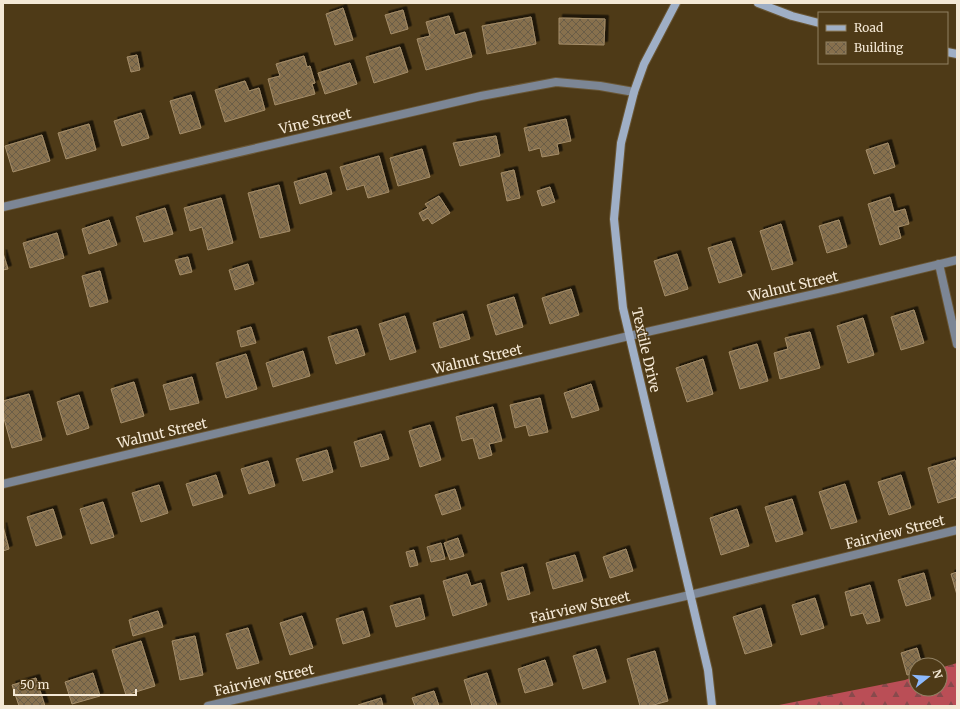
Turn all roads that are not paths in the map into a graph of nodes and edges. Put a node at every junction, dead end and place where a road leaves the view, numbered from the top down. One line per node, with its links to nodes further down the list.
1 (676, 3): 4 (street, Textile Drive)
2 (758, 3): 3 (street)
3 (818, 23)
4 (634, 92): 5 (street, Vine Street); 8 (street, Textile Drive)
5 (3, 207)
6 (957, 260): 7 (street, Walnut Street)
7 (939, 264): 8 (street, Walnut Street); 9 (street)
8 (629, 336): 10 (street, Walnut Street); 12 (street, Textile Drive)
9 (957, 344)
10 (3, 484)
11 (957, 530): 12 (street, Fairview Street)
12 (690, 595): 13 (street, Fairview Street); 14 (street, Textile Drive)
13 (208, 706)
14 (712, 706)

